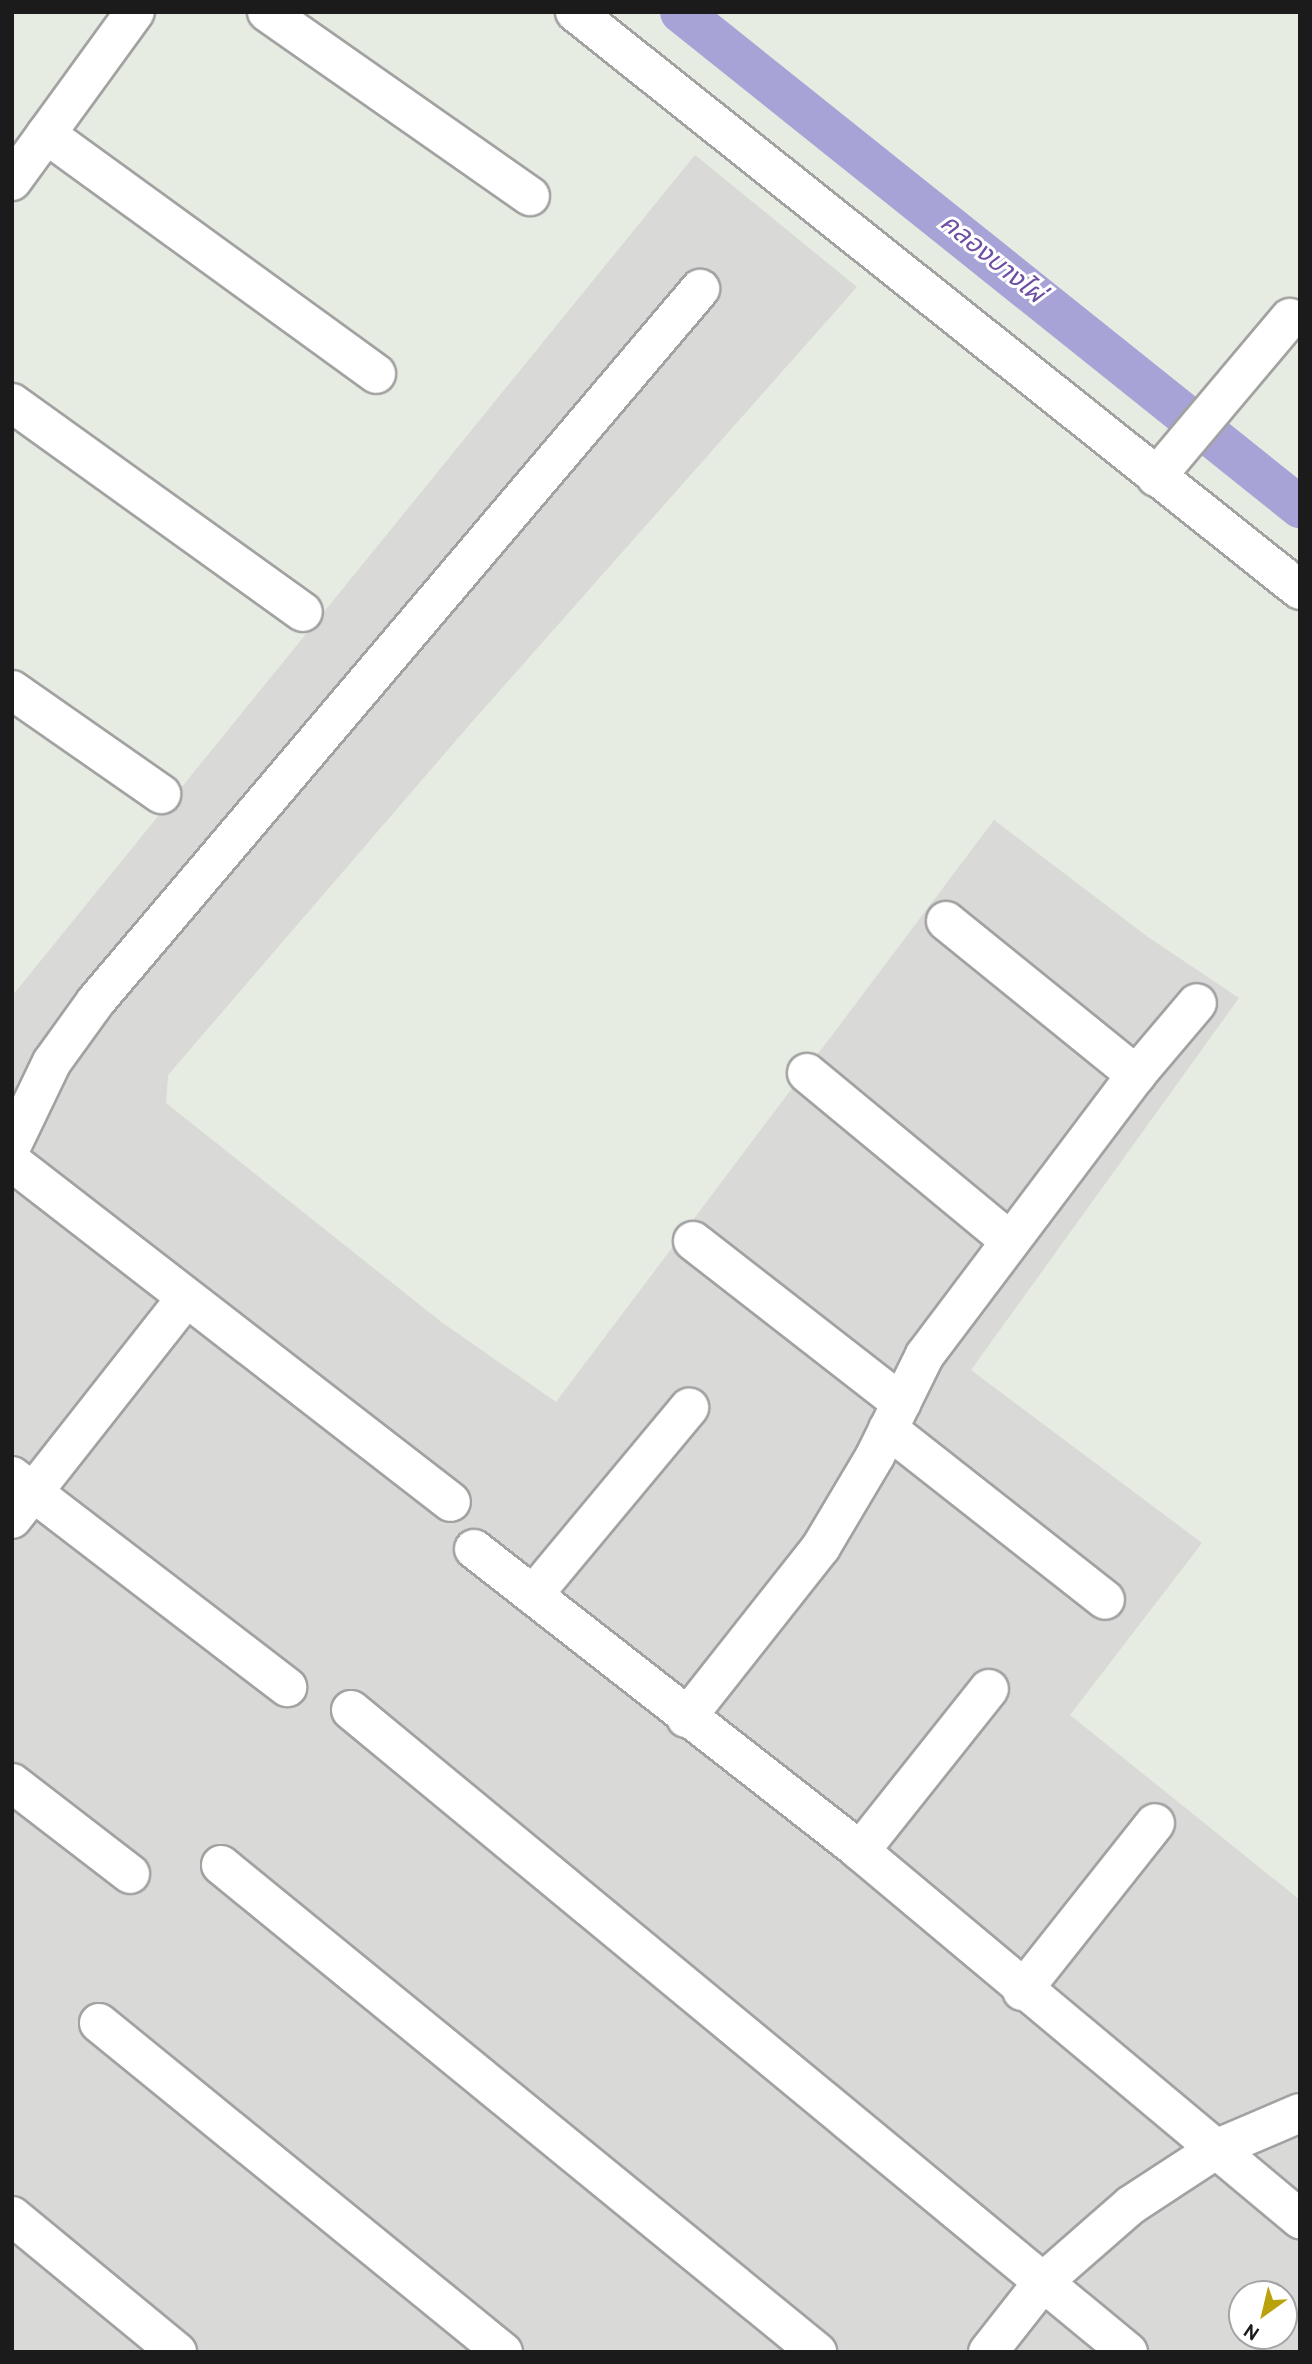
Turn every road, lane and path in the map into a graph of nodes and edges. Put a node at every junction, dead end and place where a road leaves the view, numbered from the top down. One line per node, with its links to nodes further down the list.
1 (135, 12): 4 (street)
2 (267, 12): 6 (street)
3 (575, 12): 11 (street)
4 (46, 134): 5 (street); 9 (street)
5 (12, 181)
6 (530, 196)
7 (700, 289): 20 (street)
8 (1290, 318): 11 (street)
9 (376, 374)
10 (12, 403): 13 (street)
11 (1167, 462): 12 (street)
12 (1300, 590)
13 (303, 612)
14 (12, 690): 15 (street)
15 (161, 794)
16 (946, 921): 19 (street)
17 (1197, 1003): 19 (street)
18 (807, 1073): 22 (street)
19 (1136, 1075): 22 (street)
20 (12, 1145)
21 (12, 1161): 24 (street)
22 (1009, 1240): 26 (street)
23 (693, 1241): 26 (street)
24 (185, 1299): 27 (street); 28 (street)
25 (689, 1408): 30 (street)
26 (895, 1416): 31 (street); 35 (street)
27 (19, 1496): 32 (street)
28 (451, 1502)
29 (474, 1549): 30 (street)
30 (533, 1595): 35 (street)
31 (1105, 1600)
32 (288, 1687)
33 (989, 1689): 38 (street)
34 (351, 1710): 47 (street)
35 (686, 1718): 38 (street)
36 (12, 1783): 40 (street)
37 (1156, 1823): 41 (street)
38 (860, 1851): 41 (street)
39 (221, 1865): 50 (street)
40 (130, 1874)
41 (1022, 1991): 44 (street)
42 (99, 2022): 49 (street)
43 (1300, 2113): 44 (street)
44 (1218, 2148): 46 (street); 47 (street)
45 (12, 2216): 48 (street)
46 (1300, 2219)
47 (1043, 2282): 51 (street); 52 (street)
48 (177, 2352)
49 (503, 2352)
50 (817, 2352)
51 (988, 2352)
52 (1128, 2352)

